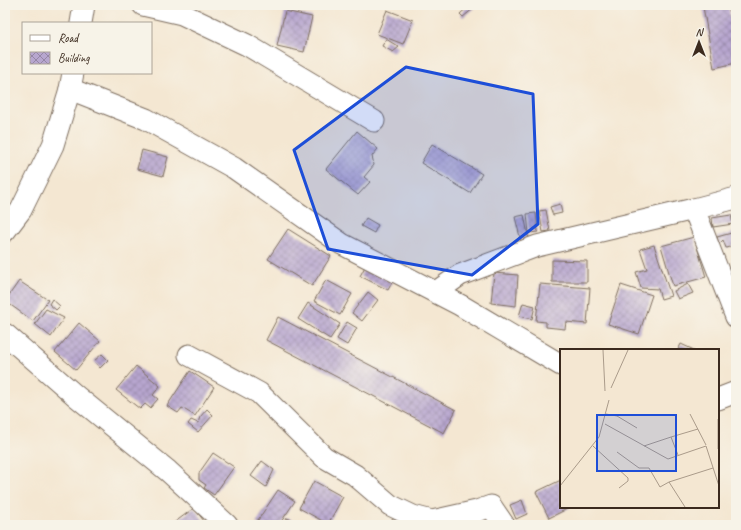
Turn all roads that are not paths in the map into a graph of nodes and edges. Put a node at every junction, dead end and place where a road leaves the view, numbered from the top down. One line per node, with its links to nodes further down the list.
1 (84, 5): 3 (street)
2 (143, 5): 5 (street)
3 (81, 22)
4 (72, 81): 8 (street); 9 (street)
5 (374, 121)
6 (736, 198): 7 (street)
7 (694, 209): 9 (street); 10 (street)
8 (5, 231)
9 (436, 292): 13 (street)
10 (736, 317)
11 (5, 334): 16 (street)
12 (189, 355): 17 (street)
13 (560, 364)
14 (736, 392): 15 (street)
15 (719, 399)
16 (226, 525)
17 (504, 525)

